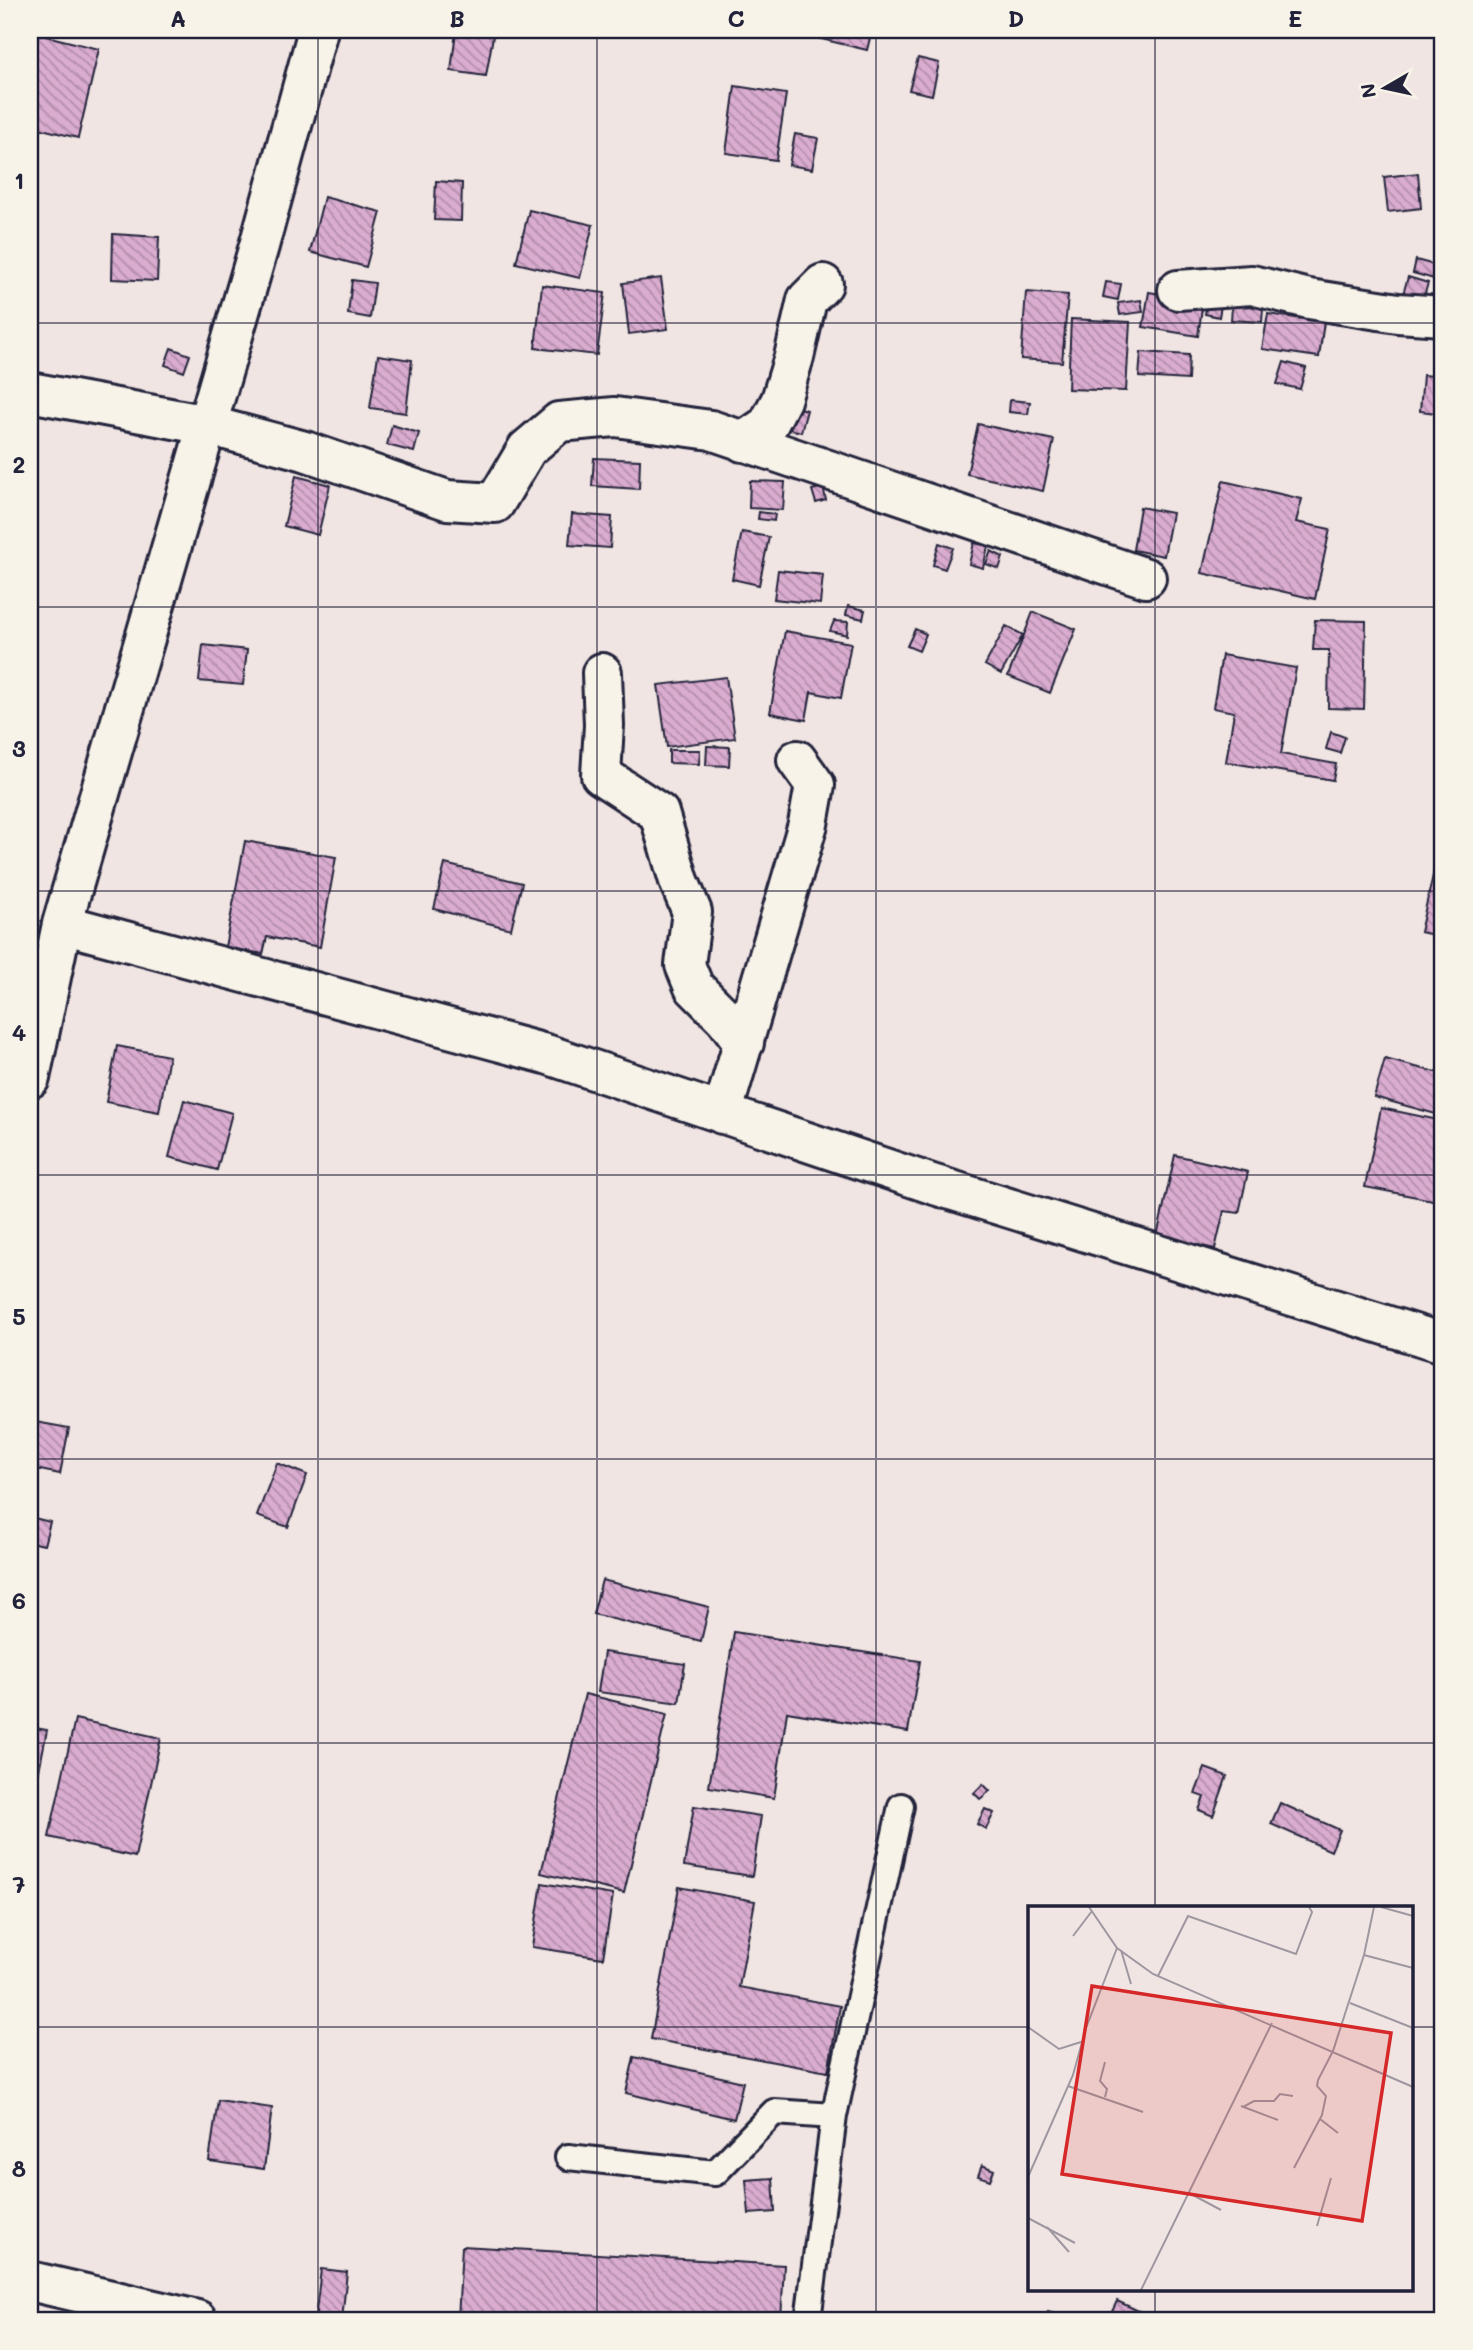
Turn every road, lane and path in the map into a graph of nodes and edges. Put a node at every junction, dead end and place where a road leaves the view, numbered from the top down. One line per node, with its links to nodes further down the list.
1 (318, 30): 6 (street)
2 (823, 284): 7 (street)
3 (1178, 290): 4 (street)
4 (1443, 316)
5 (30, 392): 6 (street)
6 (207, 425): 7 (street); 11 (street)
7 (743, 442): 8 (street)
8 (1146, 578)
9 (602, 673): 12 (street)
10 (797, 760): 12 (street)
11 (61, 924): 13 (street); 14 (street)
12 (744, 1043): 14 (street)
13 (30, 1078)
14 (722, 1114): 15 (street)
15 (1443, 1343)
16 (901, 1806): 17 (lane)
17 (834, 2116): 18 (lane); 21 (lane)
18 (568, 2157)
19 (30, 2281): 20 (street)
20 (197, 2320)
21 (808, 2320)

